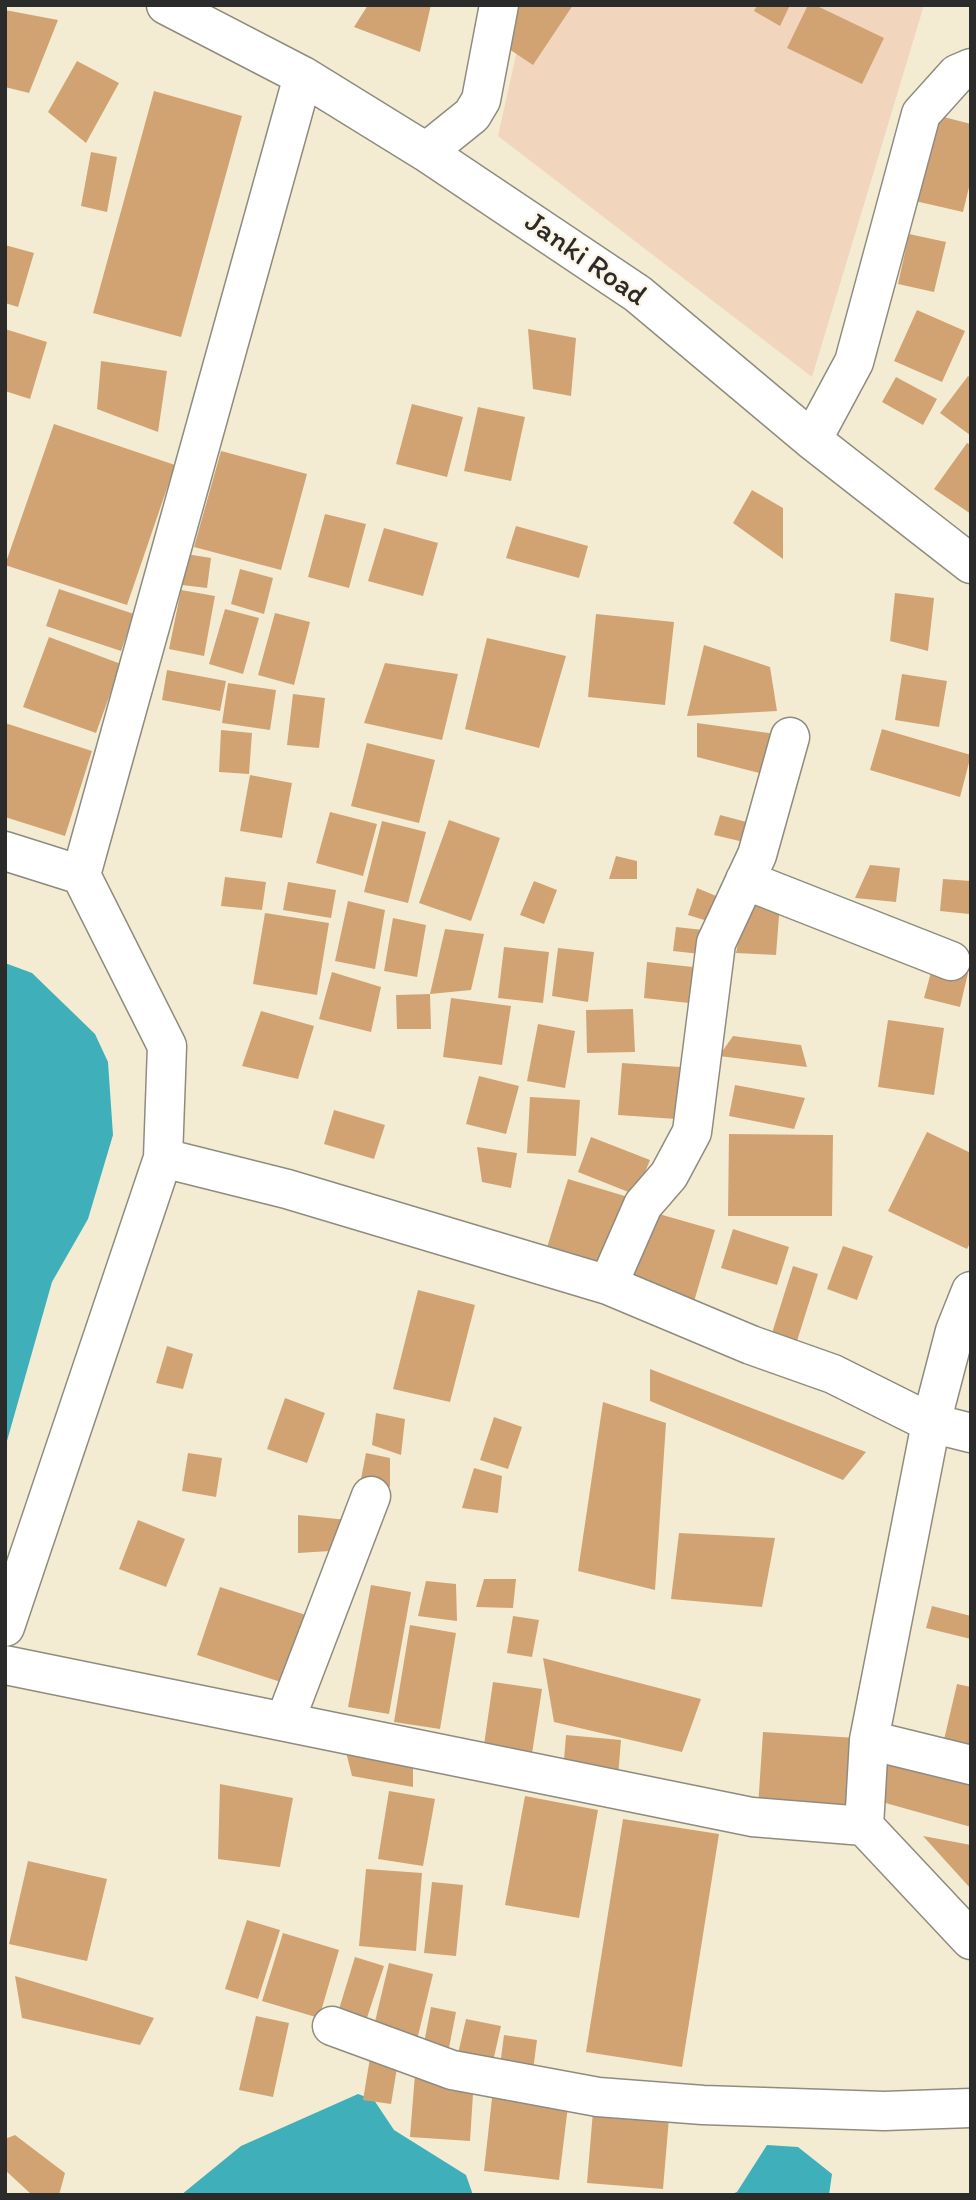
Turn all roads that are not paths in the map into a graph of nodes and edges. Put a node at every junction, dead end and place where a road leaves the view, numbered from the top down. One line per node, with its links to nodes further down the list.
1 (166, 5): 4 (street, Janki Road)
2 (499, 5): 5 (street)
3 (971, 68): 6 (street)
4 (303, 76): 5 (street, Janki Road); 10 (street)
5 (426, 152): 6 (street, Janki Road)
6 (812, 440): 7 (street, Janki Road)
7 (971, 564)
8 (790, 737): 11 (street)
9 (5, 851): 10 (street)
10 (81, 875): 13 (street)
11 (745, 880): 12 (street); 14 (street)
12 (951, 961)
13 (163, 1158): 14 (street); 19 (street)
14 (608, 1285): 16 (street)
15 (971, 1291): 16 (street)
16 (931, 1423): 17 (street); 22 (street)
17 (971, 1433)
18 (371, 1496): 21 (street)
19 (5, 1628)
20 (5, 1665): 21 (street)
21 (285, 1721): 24 (street)
22 (869, 1740): 23 (street); 24 (street)
23 (971, 1765)
24 (864, 1826): 25 (street)
25 (971, 1940)
26 (332, 2026): 27 (street)
27 (971, 2108)

